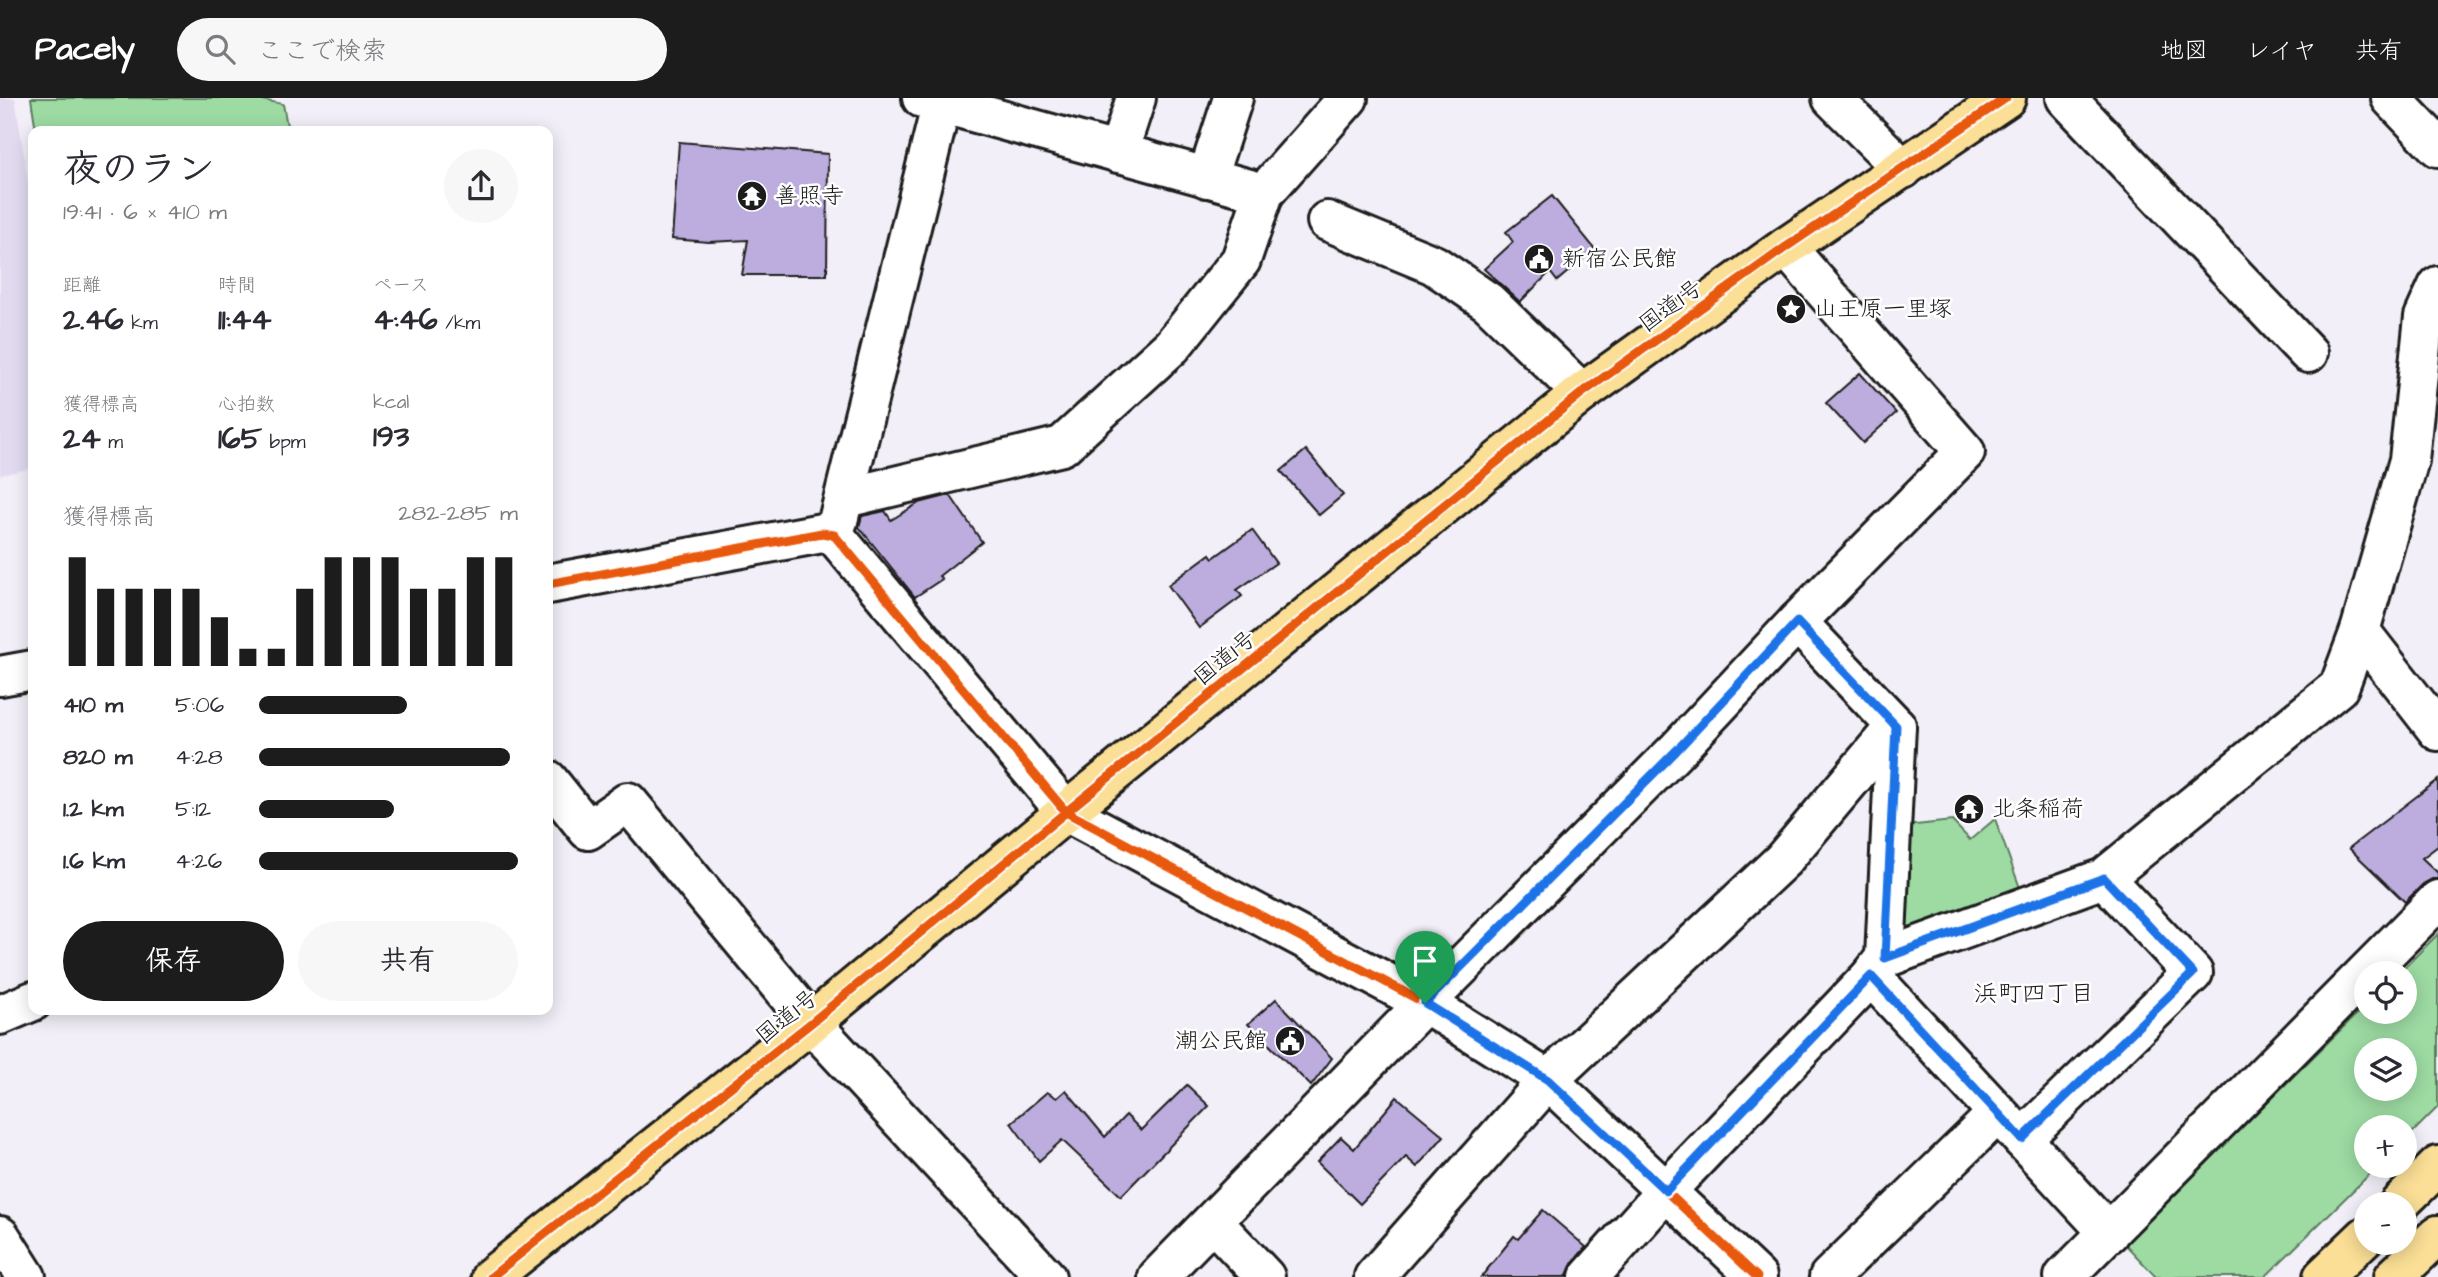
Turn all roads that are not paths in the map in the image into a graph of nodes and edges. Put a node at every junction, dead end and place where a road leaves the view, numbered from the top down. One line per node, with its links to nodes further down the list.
1 (1136, 98): 11 (street)
2 (1233, 98): 13 (street)
3 (1348, 98): 9 (street)
4 (1832, 98): 12 (street)
5 (2006, 98): 12 (highway, 国道1号)
6 (2066, 98): 18 (street)
7 (2391, 98): 10 (street)
8 (936, 100): 11 (street); 21 (street)
9 (1326, 114): 14 (street)
10 (2438, 147)
11 (1118, 153): 13 (street)
12 (1903, 169): 16 (highway, 国道1号)
13 (1207, 178): 14 (street)
14 (1264, 193): 21 (street)
15 (1327, 221): 19 (street)
16 (1786, 247): 19 (highway, 国道1号); 24 (street)
17 (2438, 286): 20 (street)
18 (2308, 353)
19 (1582, 393): 31 (highway, 国道1号)
20 (2427, 417): 25 (street)
21 (845, 499): 22 (street)
22 (834, 536): 23 (street); 31 (street)
23 (553, 583)
24 (1797, 622): 29 (street); 36 (street)
25 (2360, 631): 28 (street); 32 (street)
26 (28, 671): 27 (street)
27 (0, 676)
28 (2435, 721)
29 (1896, 726): 34 (street); 39 (street)
30 (553, 786): 38 (street)
31 (1066, 812): 36 (street); 38 (highway, 国道1号)
32 (2104, 878): 34 (street); 40 (street)
33 (2438, 900): 45 (street)
34 (1878, 967): 40 (street); 42 (street)
35 (28, 1003): 37 (street)
36 (1425, 1003): 39 (street); 44 (street)
37 (0, 1015)
38 (810, 1023): 50 (highway, 国道1号); 51 (street)
39 (1548, 1080): 42 (street); 54 (street)
40 (2010, 1126): 45 (street); 57 (street)
41 (2438, 1166): 43 (highway)
42 (1666, 1191): 55 (street); 56 (street)
43 (2411, 1192)
44 (1213, 1222): 52 (street); 53 (street)
45 (2109, 1233): 58 (street)
46 (2438, 1235): 60 (highway)
47 (0, 1236): 49 (street)
48 (2354, 1247): 59 (highway)
49 (26, 1277)
50 (491, 1277)
51 (1046, 1277)
52 (1158, 1277)
53 (1265, 1277)
54 (1374, 1277)
55 (1589, 1277)
56 (1757, 1277)
57 (1829, 1277)
58 (2064, 1277)
59 (2323, 1277)
60 (2394, 1277)

